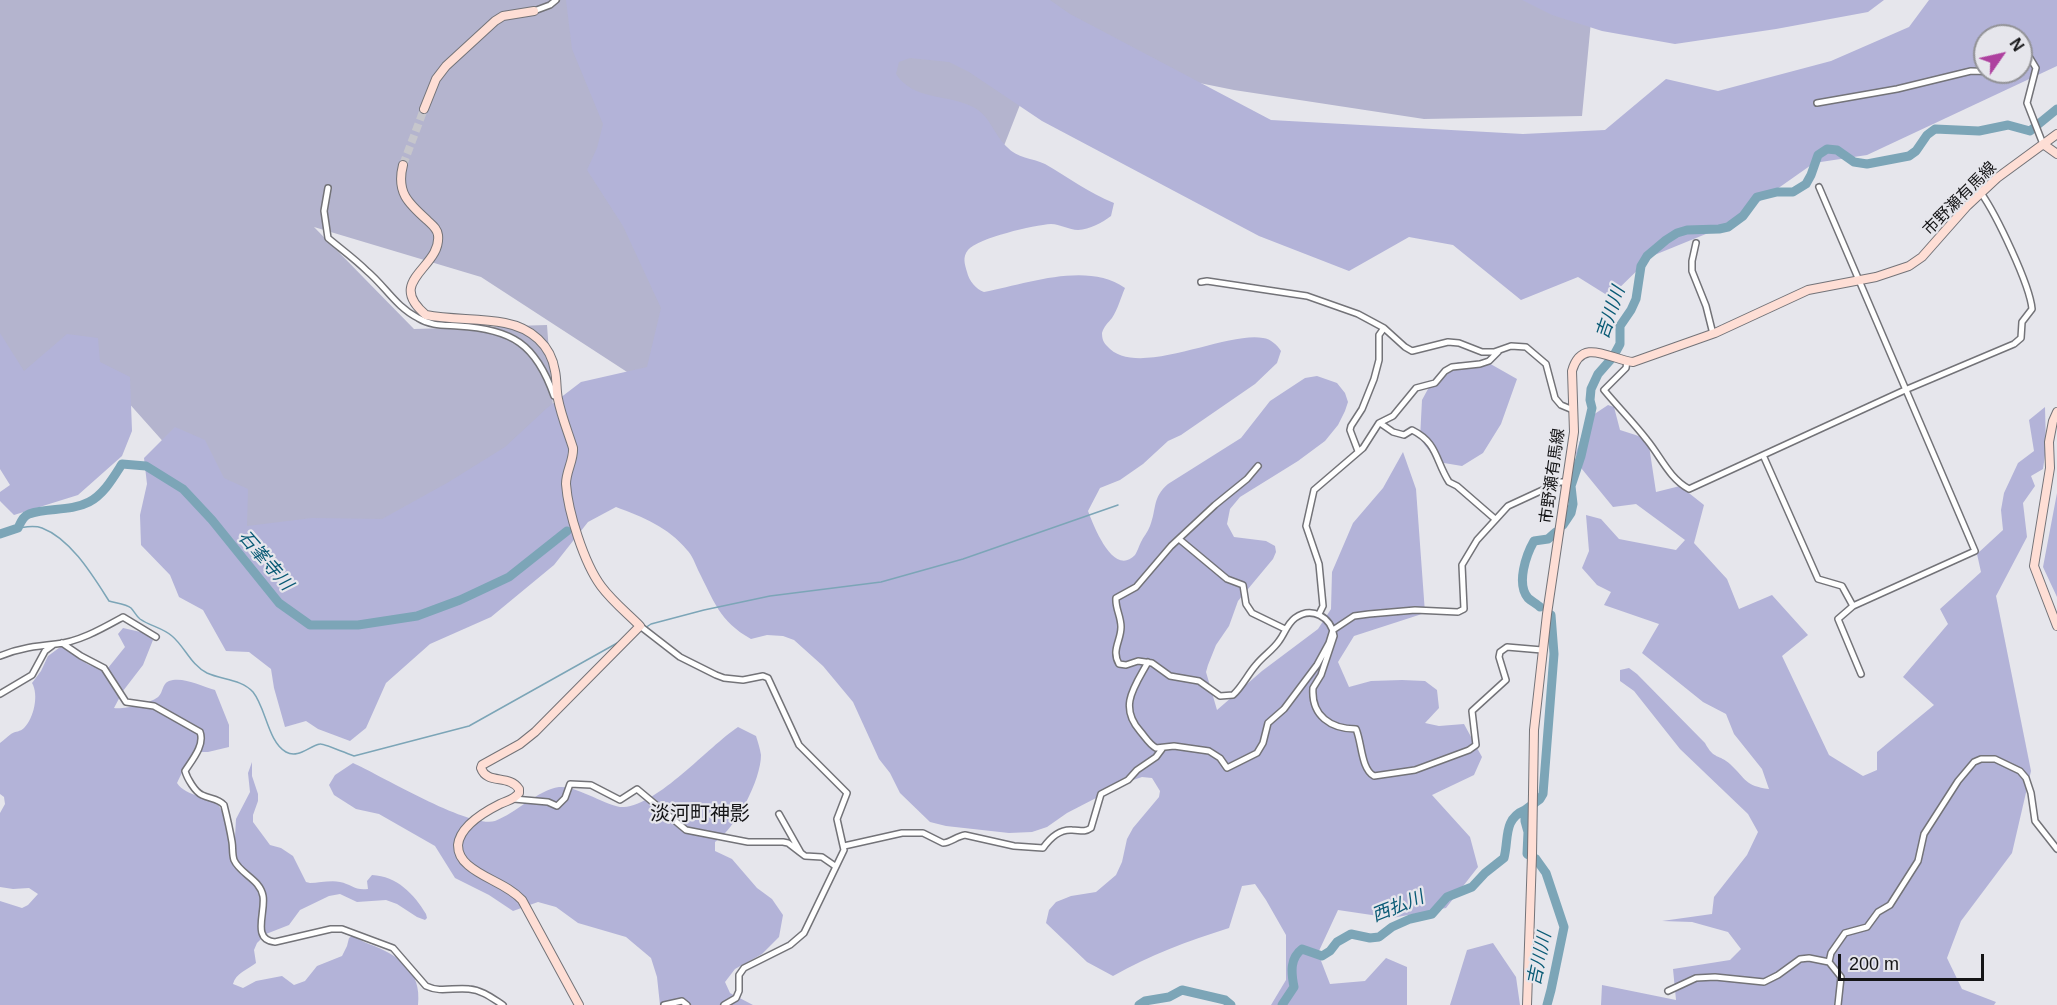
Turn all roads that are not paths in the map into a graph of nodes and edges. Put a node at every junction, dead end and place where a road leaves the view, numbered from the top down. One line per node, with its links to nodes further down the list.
1 (556, 0): 2 (street)
2 (534, 11): 8 (street)
3 (2033, 62): 5 (street)
4 (1973, 71): 7 (street)
5 (2033, 79)
6 (2032, 84): 10 (street)
7 (1817, 103)
8 (424, 109)
9 (2057, 134): 10 (street, 市野瀬有馬線)
10 (2042, 141): 11 (street); 15 (street, 市野瀬有馬線)
11 (2057, 154)
12 (403, 165): 24 (street)
13 (1819, 187): 17 (street)
14 (328, 188): 24 (street)
15 (1982, 193): 17 (street, 市野瀬有馬線); 23 (street)
16 (1696, 243): 20 (street)
17 (1857, 280): 20 (street, 市野瀬有馬線); 23 (street)
18 (1201, 282): 19 (street)
19 (1384, 328): 21 (street); 28 (street)
20 (1713, 334): 22 (street, 市野瀬有馬線)
21 (1502, 349): 25 (street); 27 (street)
22 (1625, 361): 25 (street, 市野瀬有馬線); 29 (street)
23 (1905, 390): 29 (street); 34 (street)
24 (557, 397): 36 (street)
25 (1573, 410): 31 (street, 市野瀬有馬線)
26 (2057, 412): 37 (street)
27 (1380, 423): 28 (street); 32 (street)
28 (1358, 451): 35 (street)
29 (1762, 455): 34 (street)
30 (1258, 466): 33 (street)
31 (1566, 482): 32 (street); 43 (street, 市野瀬有馬線)
32 (1495, 519): 39 (street)
33 (1179, 539): 38 (street); 45 (street)
34 (1853, 606): 46 (street)
35 (1319, 614): 38 (street); 39 (street)
36 (640, 626): 49 (street); 51 (street)
37 (2057, 626)
38 (1285, 628): 45 (street)
39 (1333, 630): 43 (street); 48 (street)
40 (156, 637): 41 (street)
41 (62, 643): 42 (street); 57 (street)
42 (55, 645): 44 (street); 47 (street)
43 (1542, 650): 62 (street, 市野瀬有馬線)
44 (0, 656)
45 (1148, 662): 48 (street)
46 (1861, 674)
47 (0, 694)
48 (1161, 749): 51 (street)
49 (514, 799): 53 (street); 58 (street)
50 (779, 814): 53 (street)
51 (844, 846): 54 (street)
52 (2057, 849): 55 (street)
53 (801, 853): 54 (street)
54 (835, 866): 61 (street)
55 (1829, 962): 56 (street); 63 (street)
56 (1668, 991)
57 (503, 1005)
58 (579, 1005)
59 (664, 1005): 60 (street)
60 (687, 1005)
61 (724, 1005)
62 (1527, 1005)
63 (1838, 1005)

